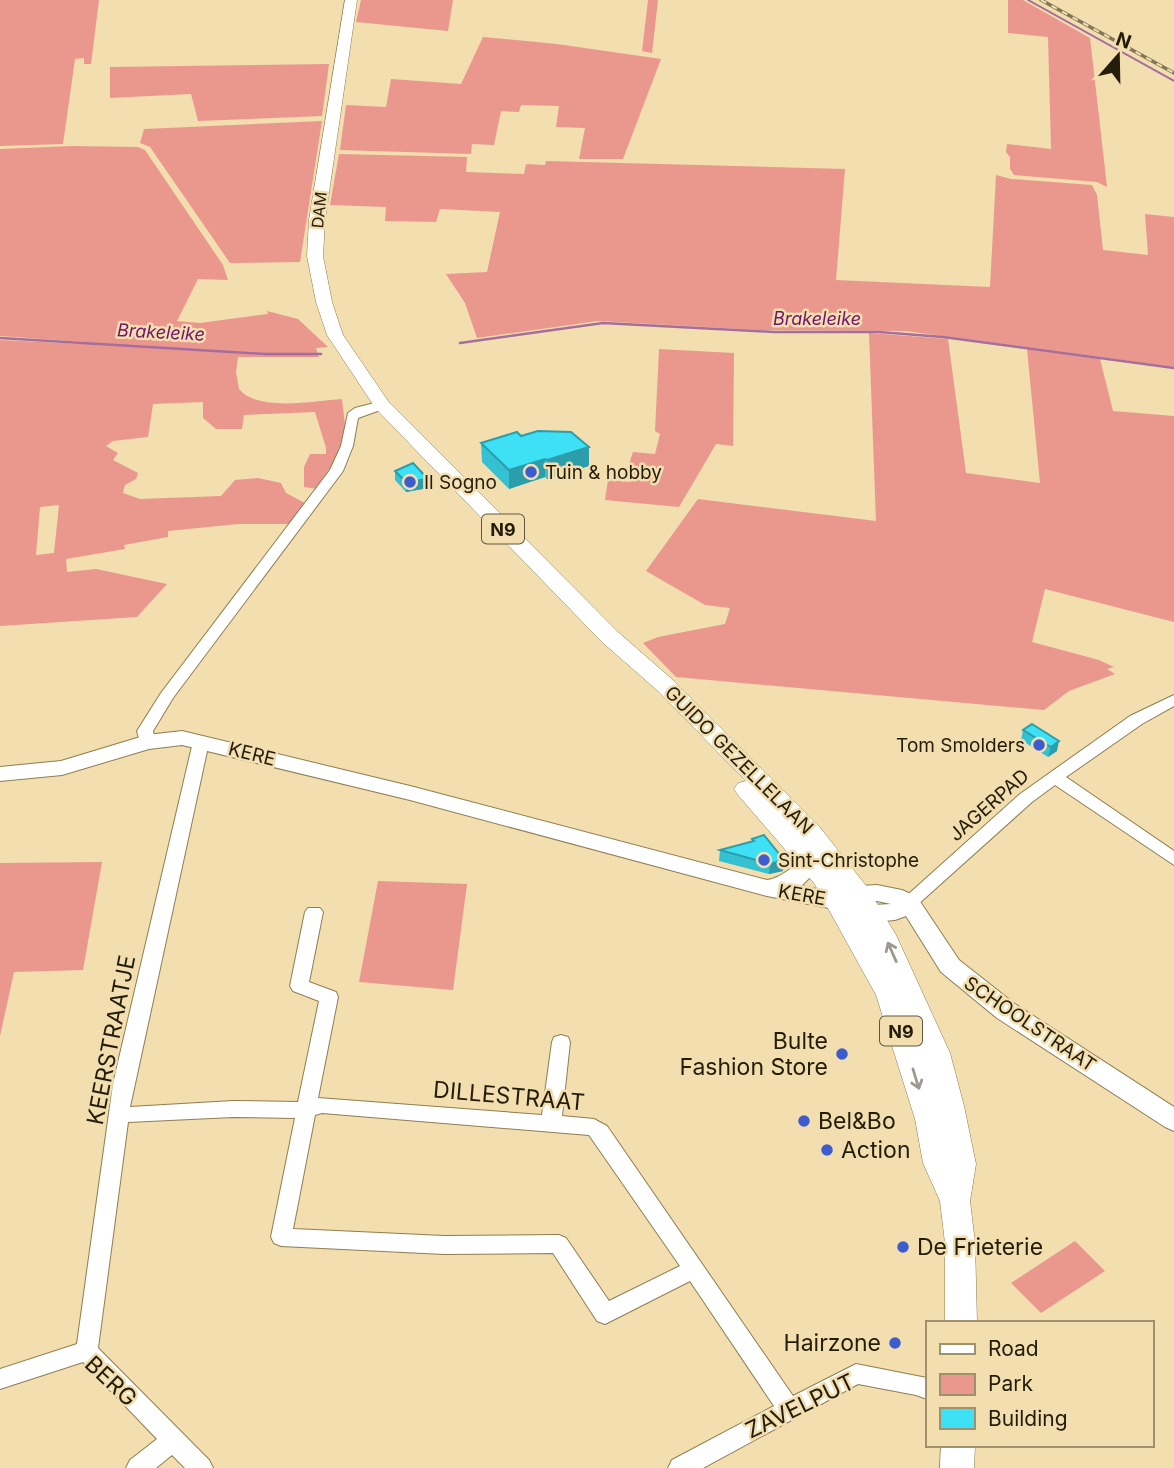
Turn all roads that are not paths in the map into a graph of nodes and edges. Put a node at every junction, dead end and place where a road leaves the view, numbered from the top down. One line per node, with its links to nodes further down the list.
1 (351, 0): 2 (main road, DAM / N9)
2 (382, 405): 4 (street); 7 (main road, GUIDO GEZELLELAAN / N9)
3 (1174, 700): 8 (street, JAGERPAD)
4 (147, 742): 5 (street, KERE); 6 (street, KERE)
5 (201, 742): 11 (street, KERE); 17 (street, KEERSTRAATJE)
6 (0, 774)
7 (742, 774): 10 (main road, GUIDO GEZELLELAAN / N9); 12 (main road, GUIDO GEZELLELAAN / N9)
8 (1055, 777): 9 (street); 13 (street, JAGERPAD)
9 (1174, 859)
10 (812, 865): 11 (street, KERE); 12 (main road, GUIDO GEZELLELAAN / N9)
11 (767, 888): 12 (street, KERE)
12 (856, 903): 13 (street); 21 (main road, N9)
13 (909, 903): 18 (street, SCHOOLSTRAAT)
14 (314, 912): 16 (street)
15 (561, 1042): 19 (street)
16 (306, 1110): 17 (street, DILLESTRAAT); 19 (street, DILLESTRAAT); 20 (street)
17 (119, 1115): 22 (street, KEERSTRAATJE)
18 (1174, 1120)
19 (551, 1124): 20 (street, DILLESTRAAT)
20 (694, 1269): 25 (street, DILLESTRAAT)
21 (961, 1321)
22 (87, 1352): 23 (street, BERG); 26 (street, BERG)
23 (0, 1379)
24 (926, 1388): 25 (street, ZAVELPUT)
25 (789, 1409): 30 (street, ZAVELPUT)
26 (172, 1441): 28 (street); 29 (street, BERG)
27 (958, 1447): 31 (main road)
28 (138, 1468)
29 (201, 1468)
30 (680, 1468)
31 (957, 1468)

